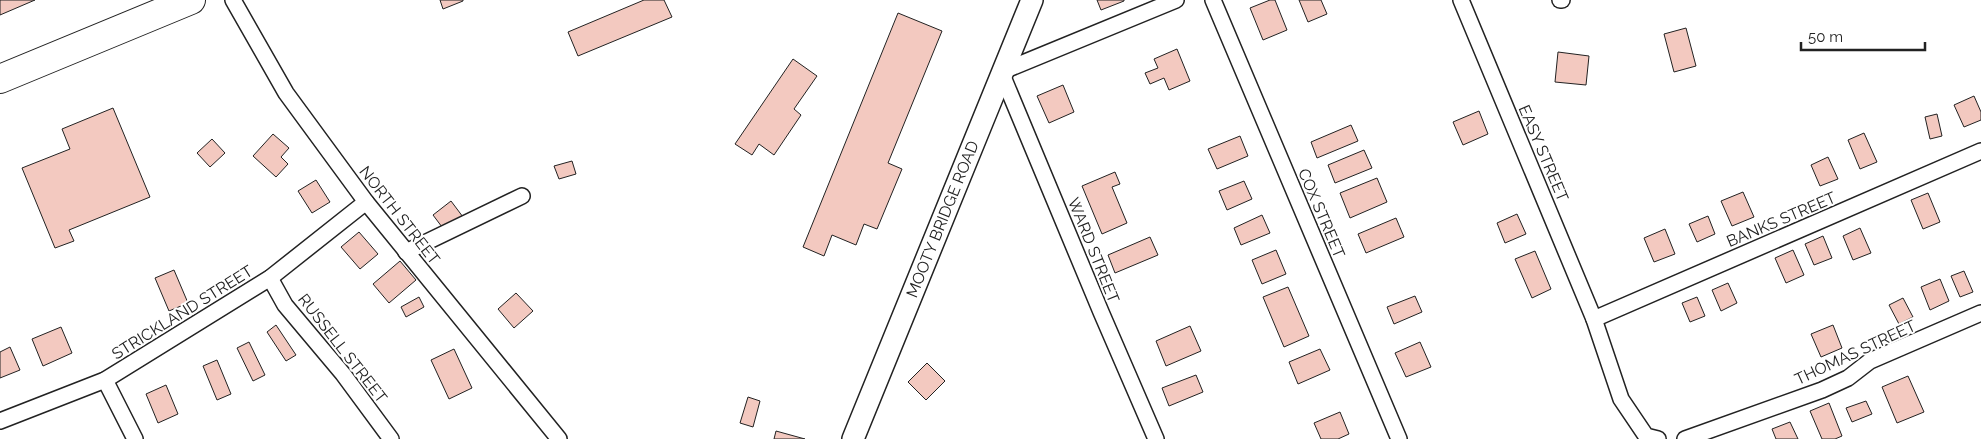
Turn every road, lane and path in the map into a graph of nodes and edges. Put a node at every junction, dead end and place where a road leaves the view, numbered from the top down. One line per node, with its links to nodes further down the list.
1 (191, 0): 8 (highway)
2 (233, 0): 11 (street, NORTH STREET)
3 (1032, 0): 7 (street, MOOTY BRIDGE ROAD)
4 (1176, 0): 7 (street)
5 (1213, 0): 23 (street, COX STREET)
6 (1461, 0): 15 (street, EASY STREET)
7 (1002, 72): 21 (street, MOOTY BRIDGE ROAD); 22 (street, WARD STREET)
8 (0, 80)
9 (1981, 151): 15 (street, BANKS STREET)
10 (522, 196): 12 (street)
11 (366, 202): 12 (street, NORTH STREET); 13 (street, STRICKLAND STREET)
12 (406, 252): 20 (street, NORTH STREET)
13 (270, 278): 16 (street, STRICKLAND STREET); 19 (street, RUSSELL STREET)
14 (1981, 313): 25 (street, THOMAS STREET)
15 (1594, 319): 24 (street)
16 (105, 380): 17 (street, STRICKLAND STREET); 18 (street)
17 (0, 421)
18 (135, 439)
19 (391, 439)
20 (559, 439)
21 (854, 439)
22 (1156, 439)
23 (1399, 439)
24 (1658, 439)
25 (1685, 439)

